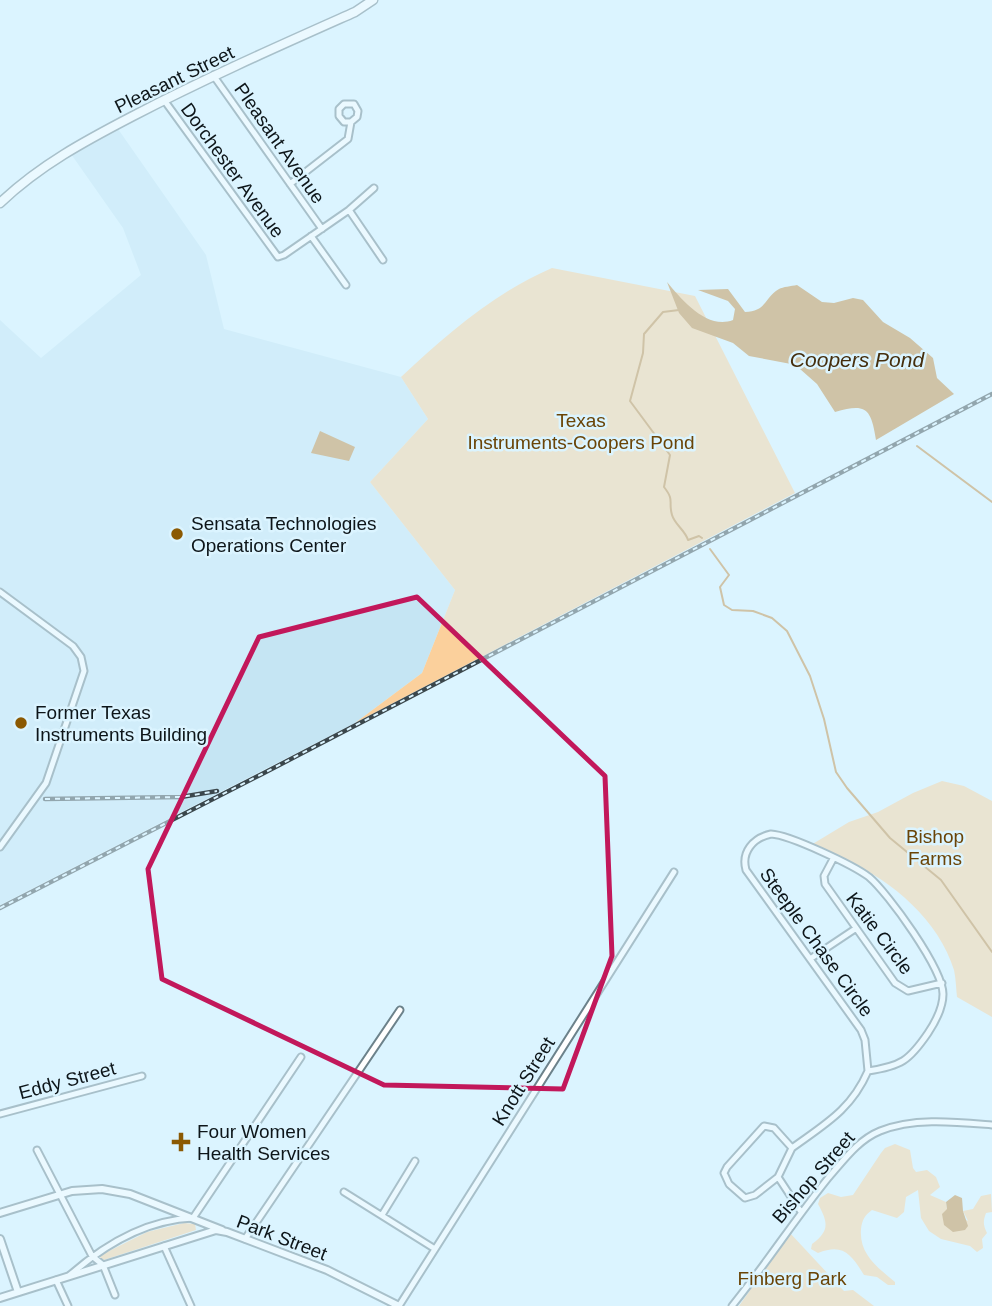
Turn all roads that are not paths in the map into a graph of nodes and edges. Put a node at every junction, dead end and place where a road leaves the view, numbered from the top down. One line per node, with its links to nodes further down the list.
1 (373, 0): 2 (highway, Pleasant Street)
2 (213, 75): 3 (highway, Pleasant Street); 5 (street, Pleasant Avenue)
3 (164, 100): 7 (highway, Pleasant Street); 10 (street, Dorchester Avenue)
4 (351, 122): 5 (street)
5 (290, 184): 9 (street, Pleasant Avenue)
6 (374, 188): 8 (street)
7 (0, 203)
8 (349, 210): 9 (street); 11 (street)
9 (322, 229): 10 (street)
10 (311, 236): 12 (street)
11 (383, 260)
12 (346, 285)
13 (0, 592): 14 (street)
14 (0, 847)
15 (833, 859): 17 (street, Katie Circle); 18 (street, Steeple Chase Circle); 19 (street, Steeple Chase Circle)
16 (674, 872): 41 (street, Knott Street)
17 (855, 929): 18 (street); 19 (street, Katie Circle)
18 (810, 959): 22 (street, Steeple Chase Circle)
19 (942, 983): 22 (street)
20 (400, 1010): 39 (street)
21 (301, 1057): 35 (street)
22 (868, 1071): 26 (street)
23 (142, 1076): 24 (street, Eddy Street)
24 (0, 1114)
25 (992, 1125): 32 (street, Bishop Street)
26 (792, 1148): 29 (street); 29 (street)
27 (37, 1150): 30 (street)
28 (415, 1161): 34 (street)
29 (778, 1177): 32 (street)
30 (60, 1194): 33 (main road); 35 (main road); 42 (street)
31 (338, 1200): 34 (street)
32 (801, 1212): 52 (street, Bishop Street)
33 (0, 1213)
34 (382, 1215): 41 (street)
35 (195, 1219): 36 (main road); 37 (main road); 42 (street, Park Street)
36 (227, 1232): 37 (main road, Park Street); 39 (main road, Park Street)
37 (198, 1234): 40 (main road, Park Street)
38 (0, 1239): 46 (main road)
39 (245, 1239): 51 (main road, Park Street)
40 (164, 1246): 43 (main road, Park Street); 50 (street)
41 (435, 1249): 51 (street, Knott Street)
42 (92, 1256): 43 (street); 44 (street, Park Street)
43 (103, 1265): 44 (main road, Park Street); 47 (street)
44 (69, 1276): 45 (main road, Park Street)
45 (56, 1280): 46 (main road, Park Street); 49 (street)
46 (18, 1292): 48 (main road, Park Street)
47 (114, 1295)
48 (0, 1298)
49 (68, 1306)
50 (191, 1306)
51 (399, 1306)
52 (732, 1306)

